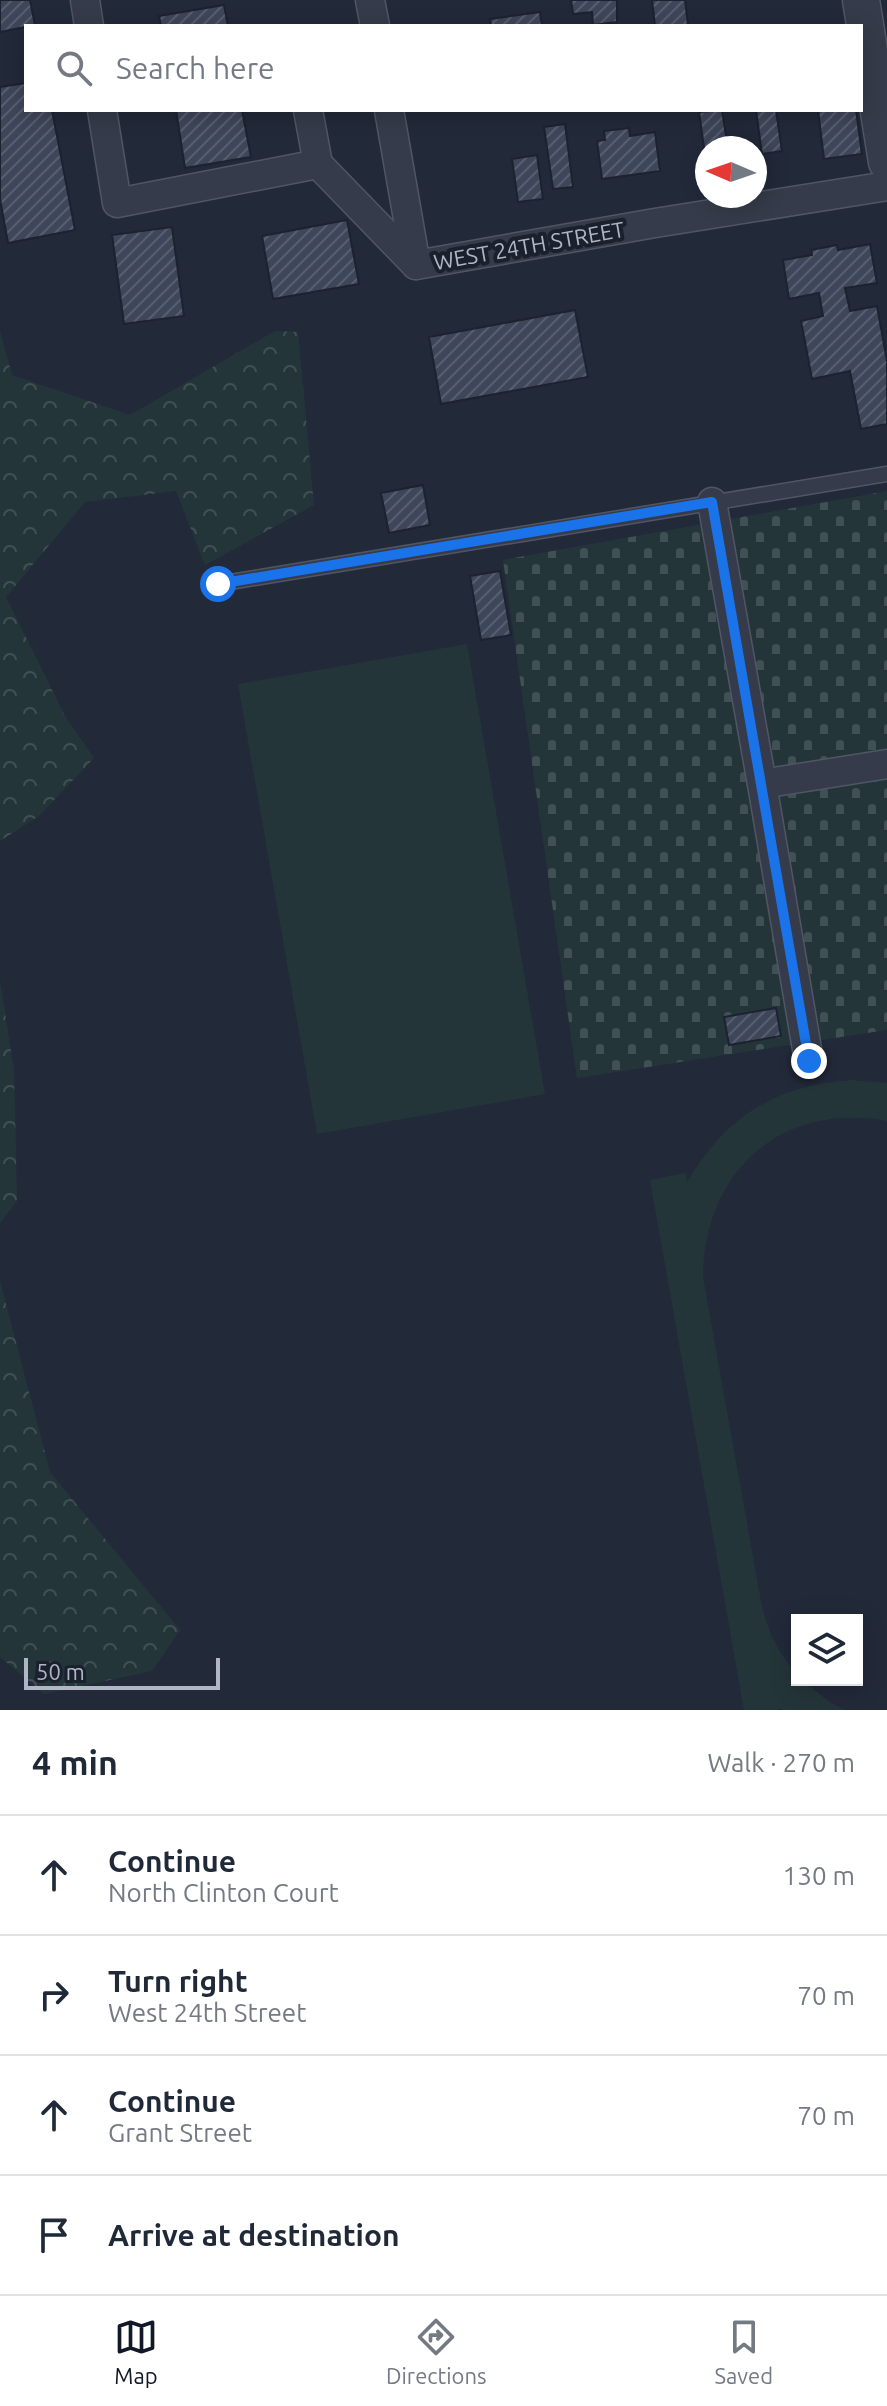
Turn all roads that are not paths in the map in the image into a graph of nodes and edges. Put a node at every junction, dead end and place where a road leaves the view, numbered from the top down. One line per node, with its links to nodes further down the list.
1 (85, 0): 4 (street)
2 (370, 0): 5 (street)
3 (861, 0): 9 (street)
4 (89, 24)
5 (375, 24)
6 (102, 112): 10 (street)
7 (308, 112): 10 (street)
8 (389, 112): 12 (street, WEST 24TH STREET)
9 (887, 162)
10 (318, 164): 12 (street)
11 (887, 186): 12 (street, WEST 24TH STREET)
12 (416, 265)
13 (887, 474): 14 (lane)
14 (712, 502): 15 (lane); 17 (street)
15 (218, 584)
16 (887, 764): 17 (street)
17 (762, 784): 18 (street)
18 (809, 1061)

